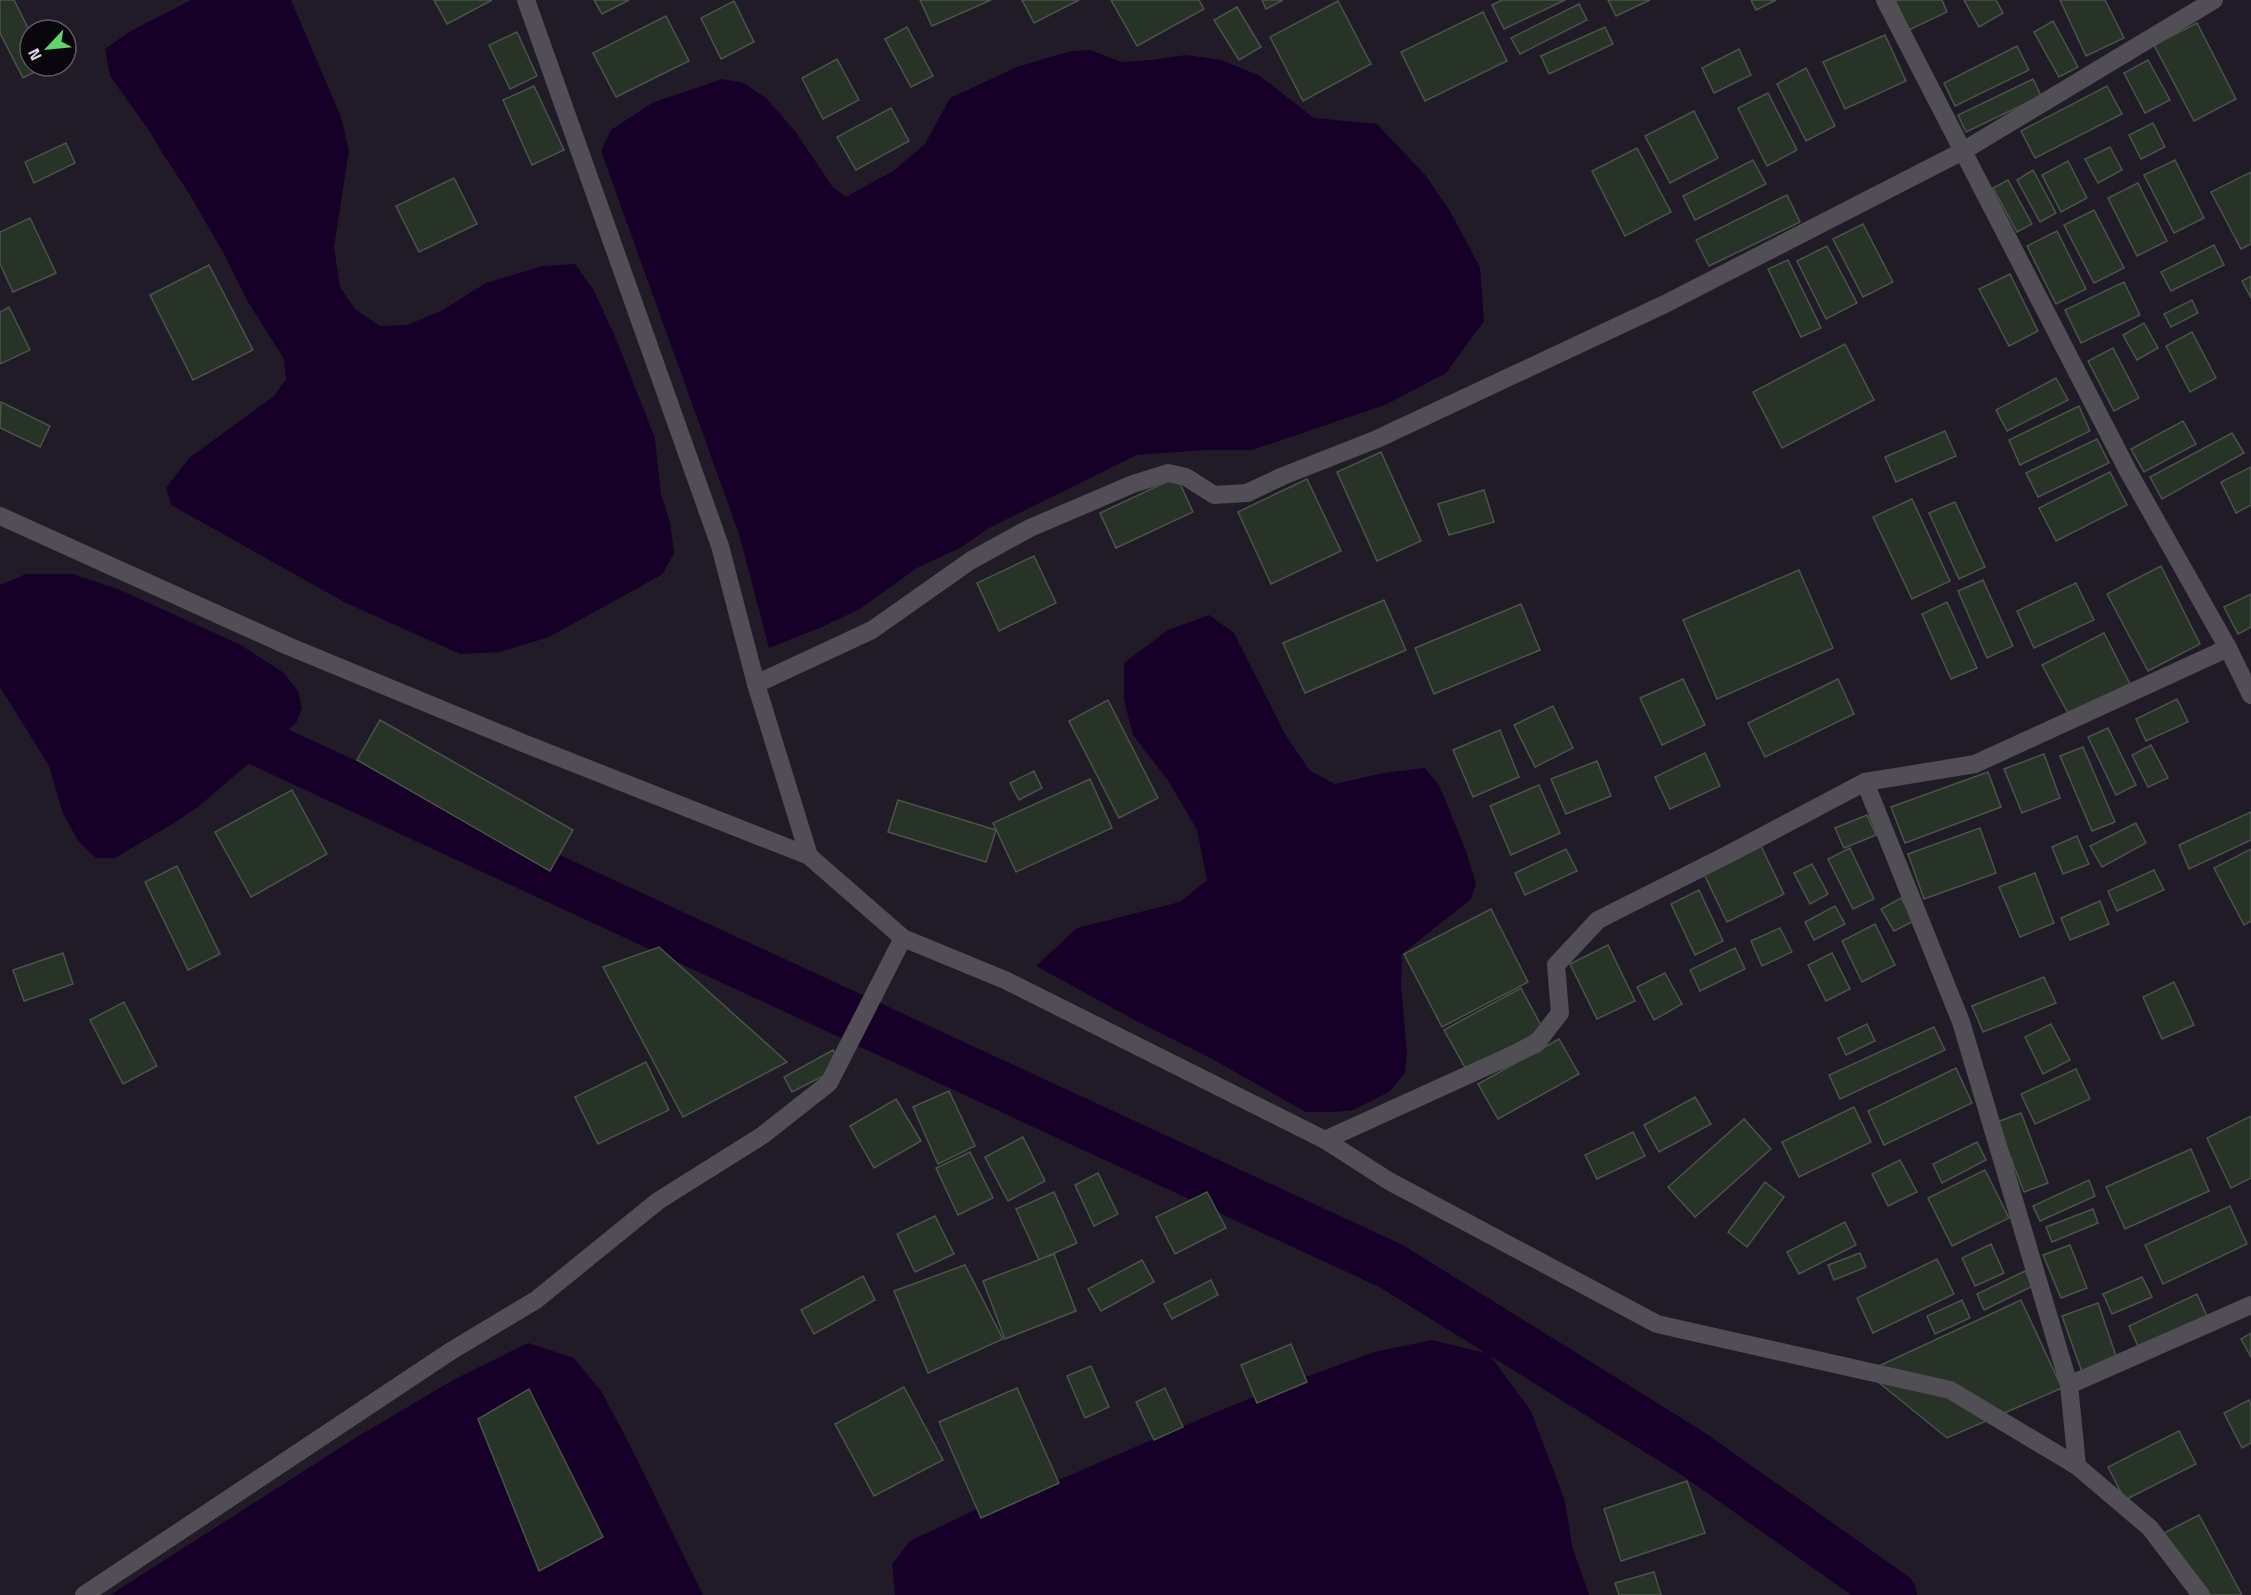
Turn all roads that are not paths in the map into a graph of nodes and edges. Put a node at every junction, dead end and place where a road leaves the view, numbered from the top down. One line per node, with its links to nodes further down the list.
1 (526, 0): 7 (street)
2 (1885, 0): 4 (street)
3 (2214, 0): 4 (street)
4 (1964, 151): 6 (street); 7 (street)
5 (0, 516): 10 (street)
6 (2228, 648): 8 (street); 9 (street)
7 (756, 684): 10 (street)
8 (2251, 695)
9 (1865, 782): 12 (street); 14 (street)
10 (809, 856): 11 (street)
11 (903, 938): 12 (street); 16 (street)
12 (1325, 1140): 15 (street)
13 (2251, 1305): 14 (street)
14 (2069, 1385): 15 (street)
15 (2077, 1466): 17 (street)
16 (84, 1595)
17 (2201, 1595)

